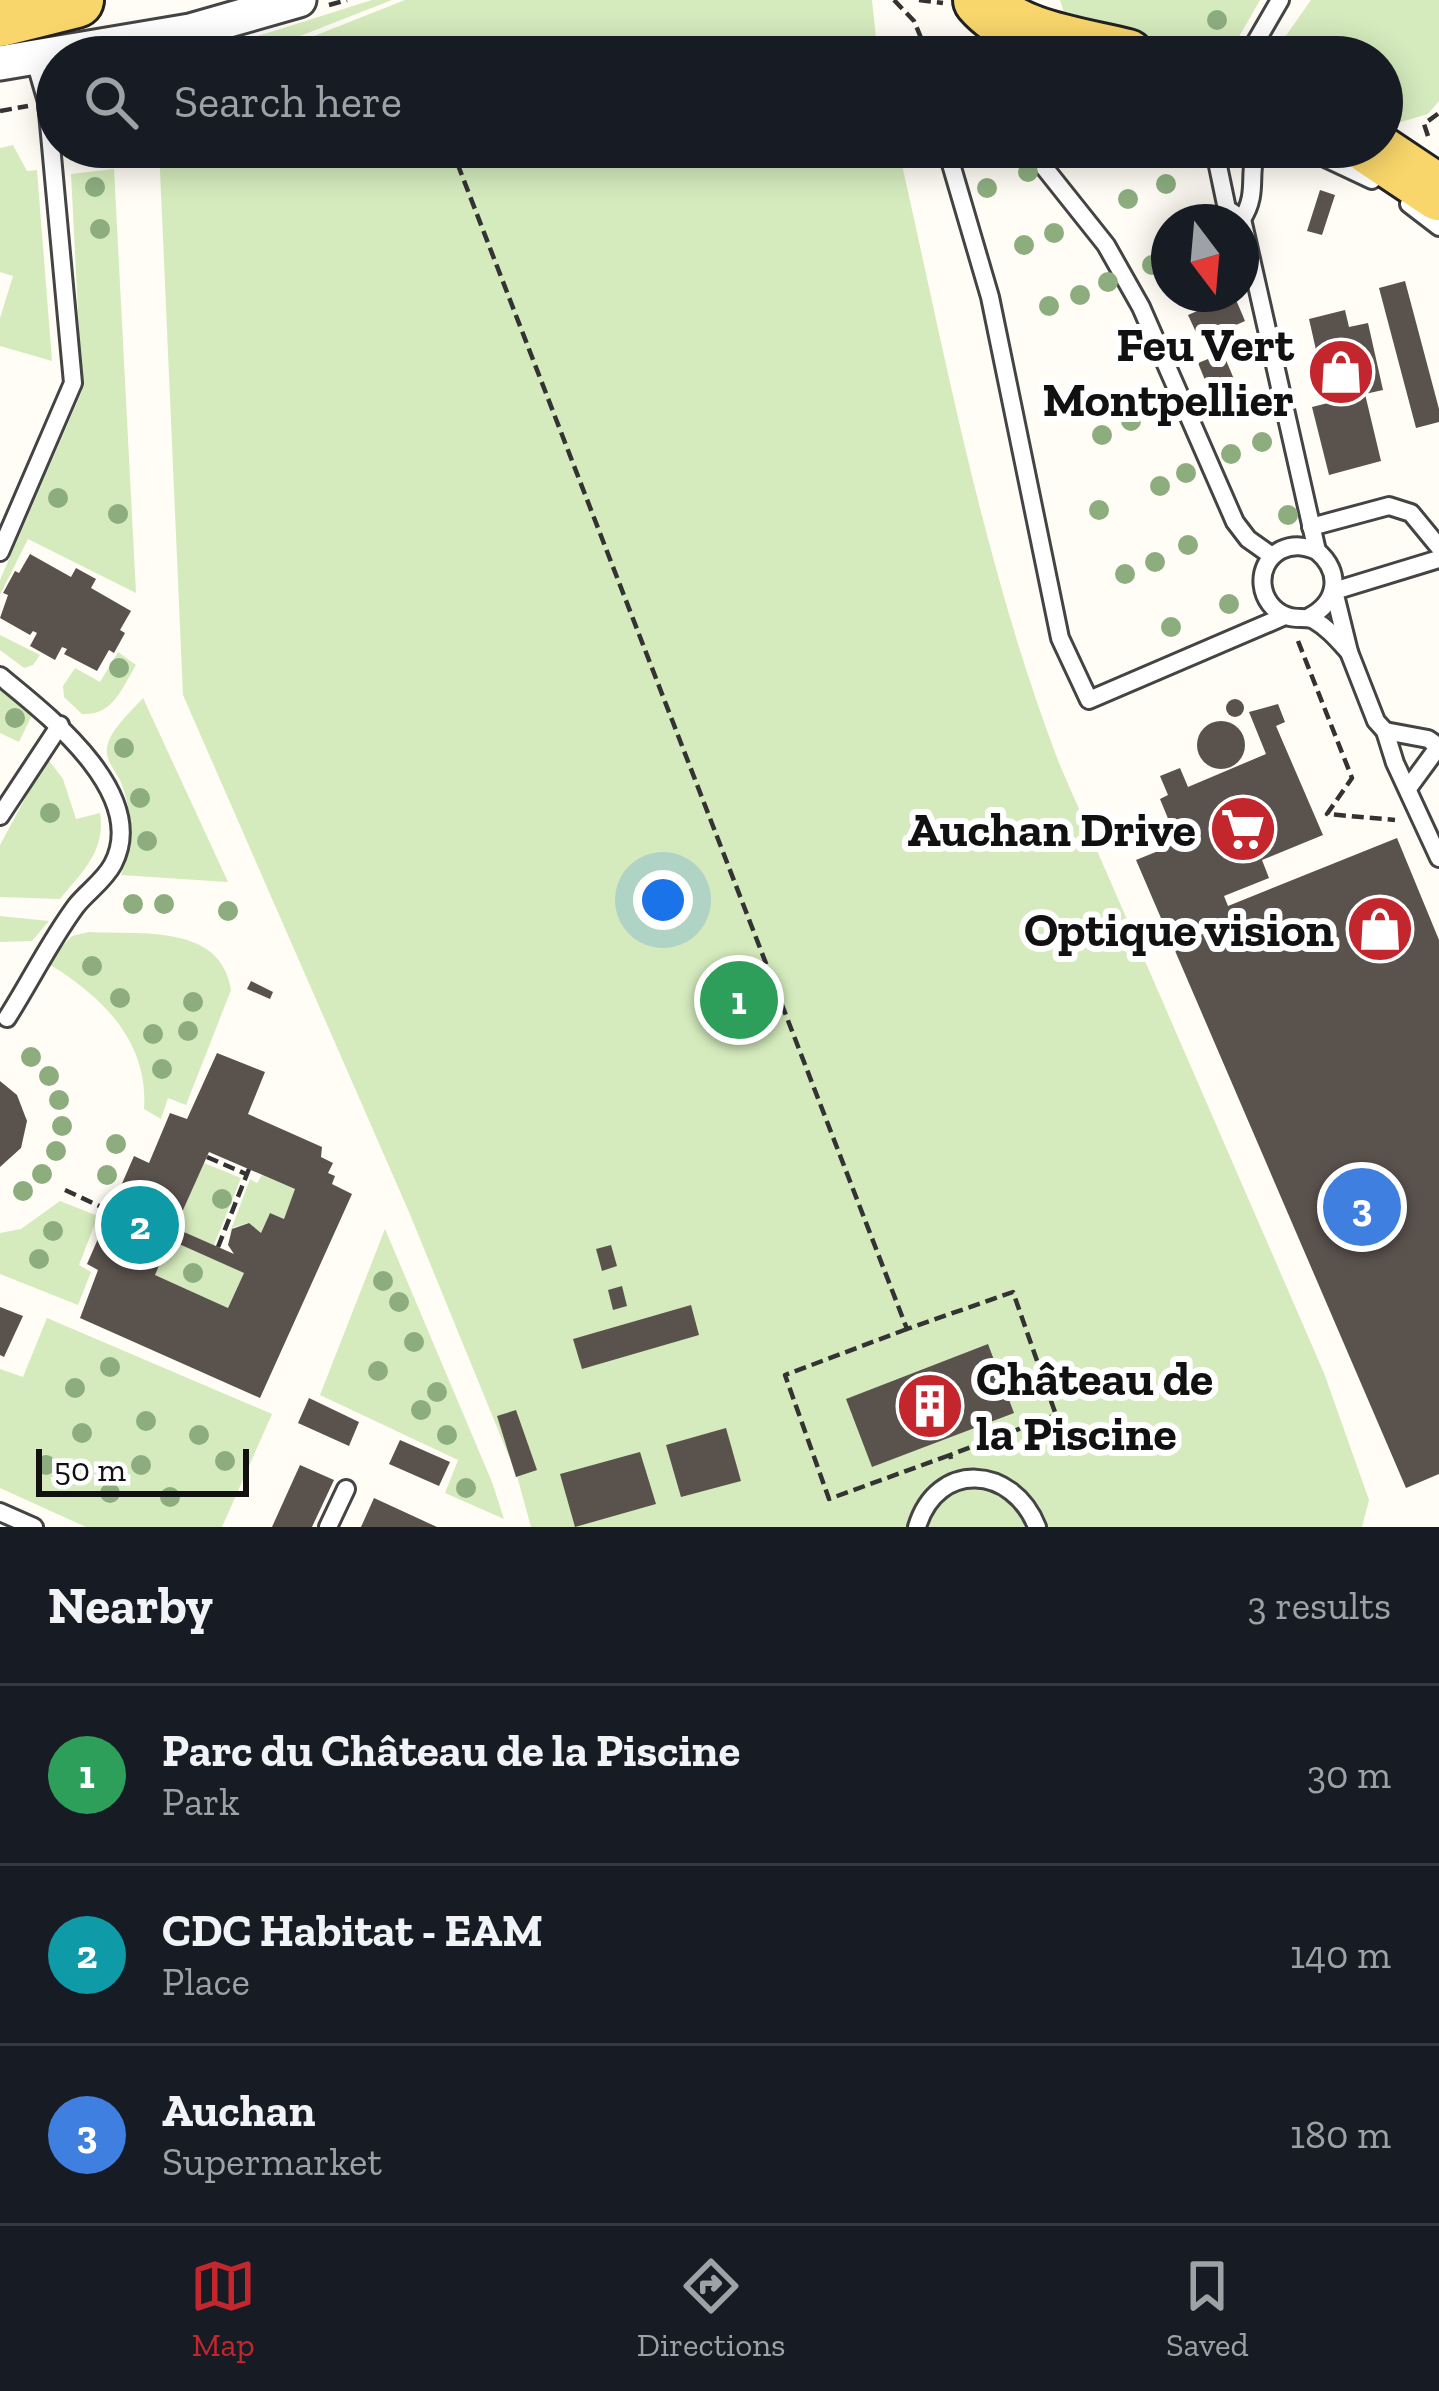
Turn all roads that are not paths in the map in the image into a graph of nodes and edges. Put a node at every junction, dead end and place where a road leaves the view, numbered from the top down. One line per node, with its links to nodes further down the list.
1 (76, 0): 8 (main road)
2 (299, 0): 5 (street)
3 (1280, 0): 7 (lane)
4 (997, 19): 6 (main road)
5 (130, 36)
6 (1055, 36)
7 (1260, 36)
8 (11, 46): 9 (lane)
9 (36, 85)
10 (53, 168): 23 (lane)
11 (951, 168): 27 (lane)
12 (1045, 168): 24 (lane)
13 (1219, 168): 16 (lane)
14 (1253, 168): 17 (lane)
15 (1352, 168): 18 (lane)
16 (1227, 204)
17 (1250, 204)
18 (1439, 227)
19 (1259, 295): 20 (lane)
20 (1311, 527): 21 (lane); 22 (lane)
21 (1439, 547)
22 (1317, 550): 24 (lane); 26 (lane)
23 (0, 551)
24 (1272, 556): 27 (lane)
25 (1439, 560): 26 (lane)
26 (1334, 591): 28 (lane); 29 (lane)
27 (1285, 616): 28 (lane)
28 (1309, 617): 29 (lane)
29 (1349, 652): 32 (lane)
30 (0, 676): 31 (lane)
31 (60, 725): 35 (lane); 37 (lane)
32 (1385, 731): 33 (lane); 34 (lane)
33 (1438, 746): 34 (lane)
34 (1408, 787): 36 (lane)
35 (0, 816)
36 (1439, 858)
37 (7, 1018)
38 (346, 1490): 41 (lane)
39 (0, 1512): 40 (lane)
40 (34, 1527)
41 (328, 1527)
42 (917, 1527): 43 (lane)
43 (1037, 1527)

